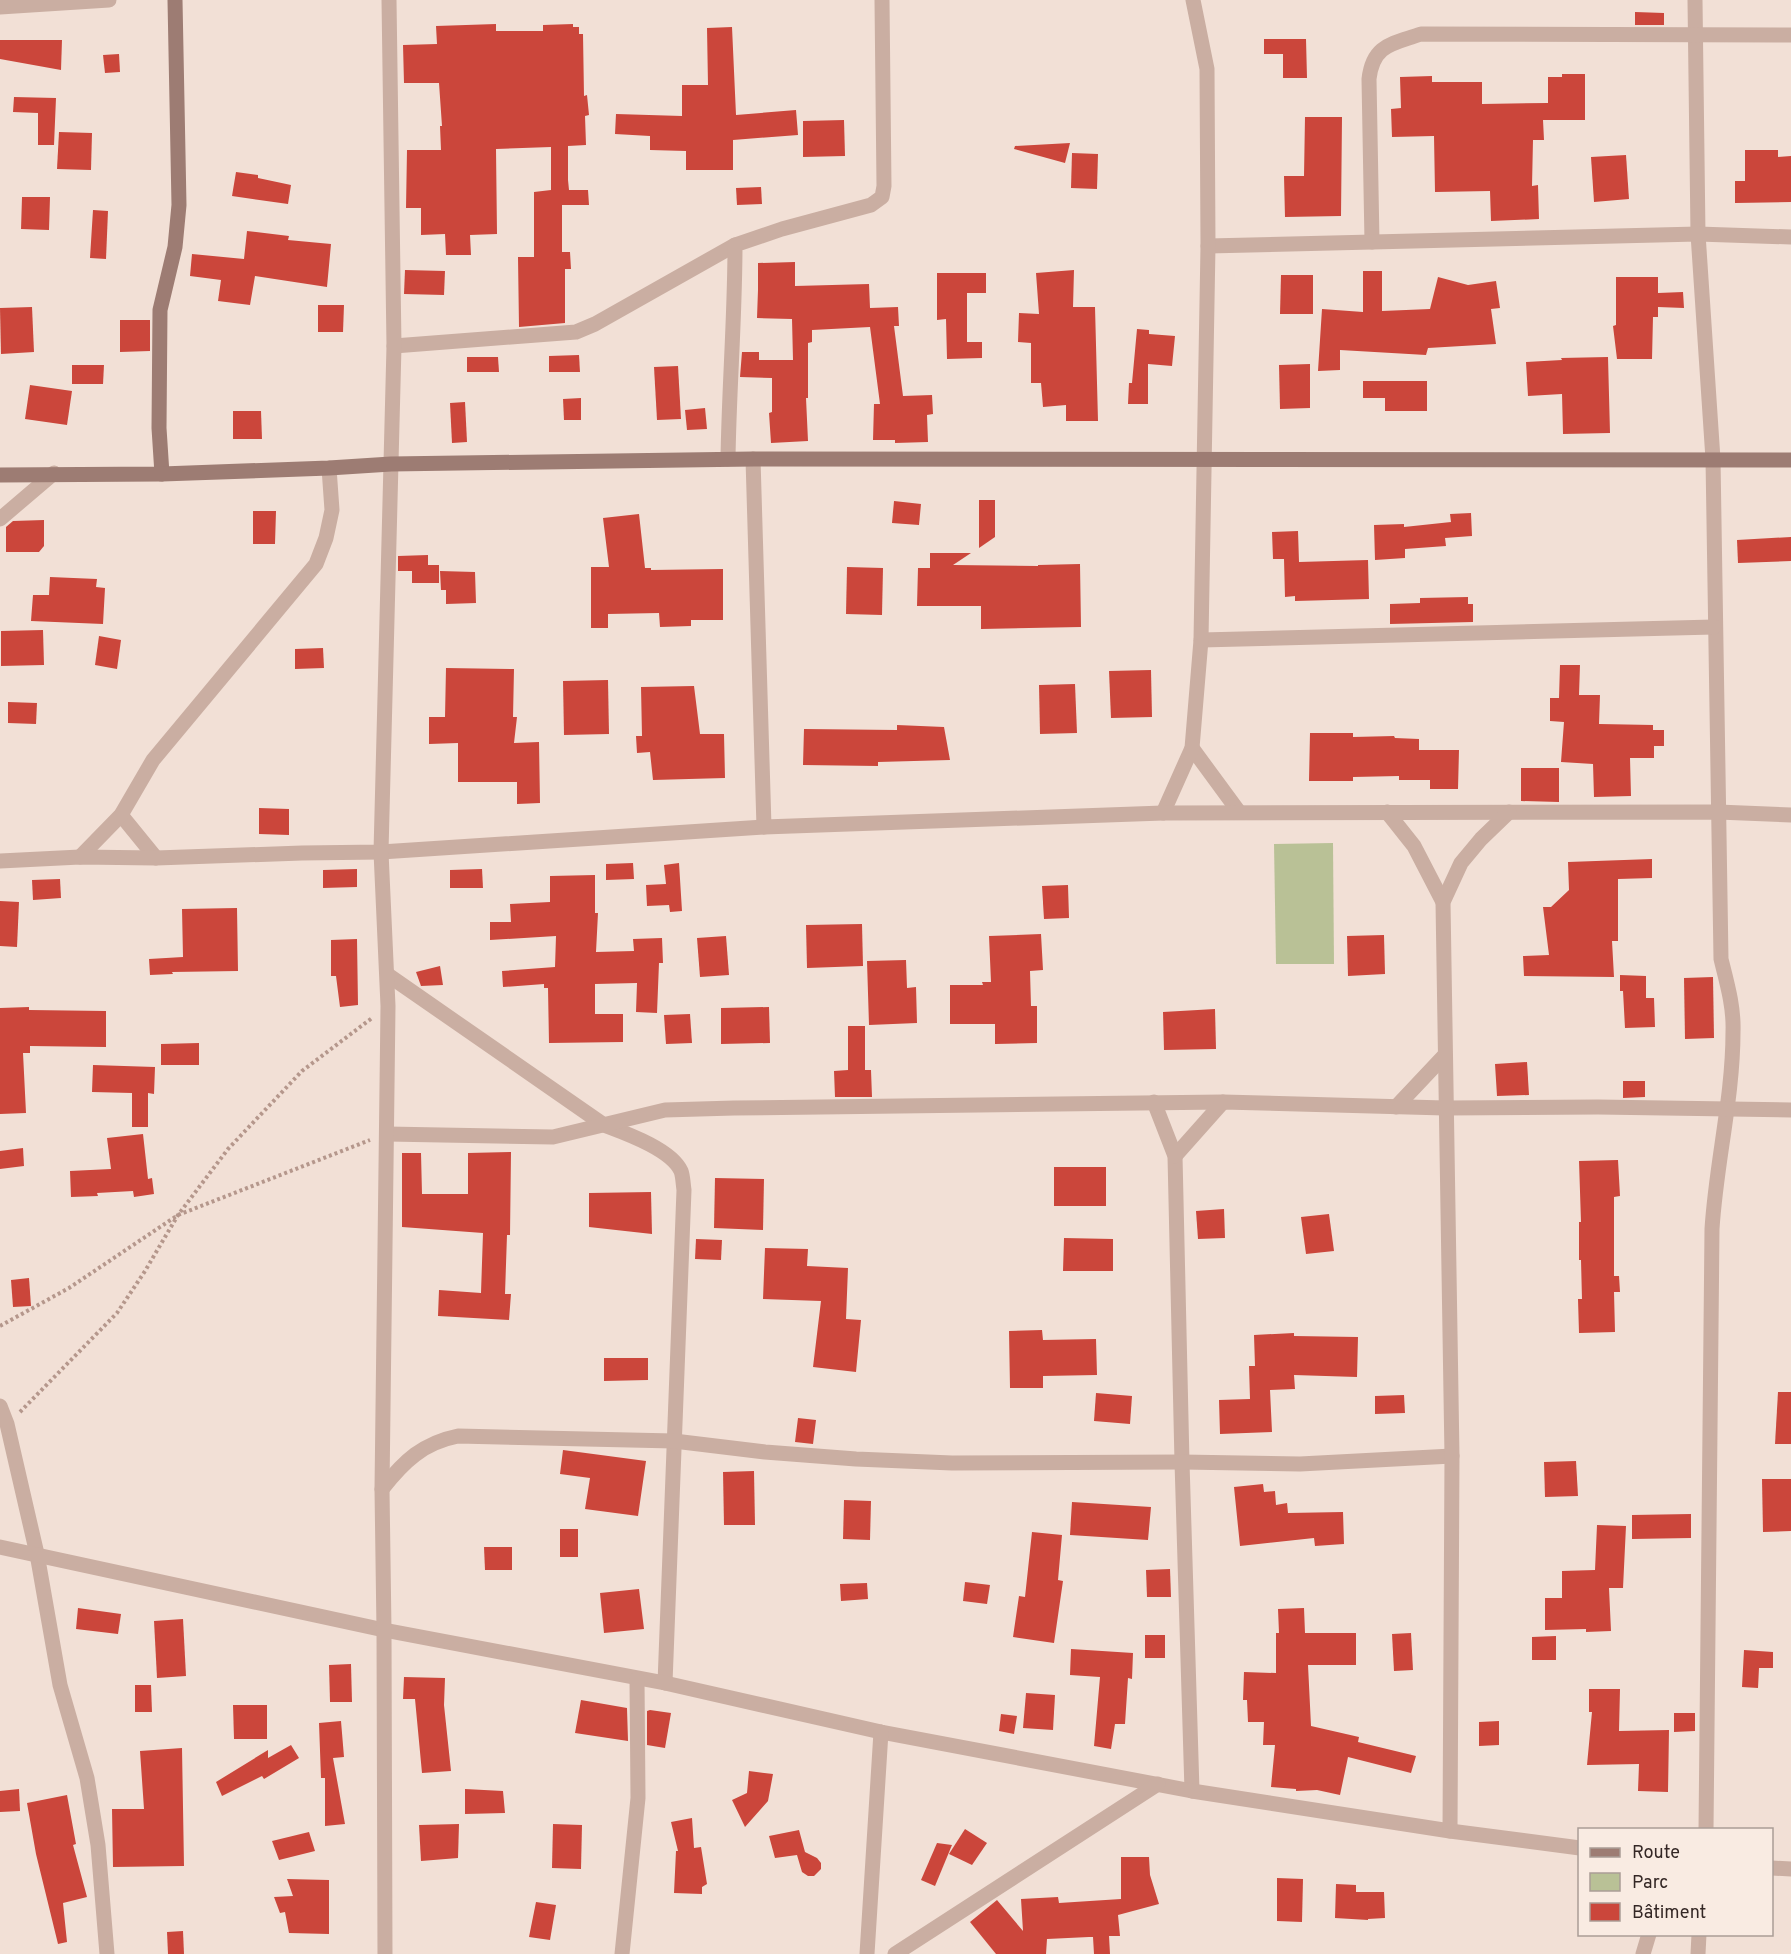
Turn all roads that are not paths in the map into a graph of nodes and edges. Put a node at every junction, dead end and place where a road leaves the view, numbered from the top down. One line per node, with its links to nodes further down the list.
1 (109, 0): 7 (street)
2 (175, 0): 24 (main road)
3 (389, 0): 15 (street)
4 (882, 0): 13 (street)
5 (1193, 0): 14 (street)
6 (1695, 0): 8 (street)
7 (0, 7)
8 (1696, 35): 9 (street); 10 (street); 12 (street)
9 (1791, 35)
10 (1698, 234): 11 (street); 12 (street); 18 (street)
11 (1791, 237)
12 (1372, 242): 14 (street)
13 (735, 245): 15 (street); 16 (street)
14 (1208, 246): 19 (street)
15 (394, 346): 21 (street)
16 (728, 459): 17 (main road); 21 (main road)
17 (753, 459): 19 (main road); 37 (street)
18 (1713, 459): 19 (main road); 20 (main road); 27 (street)
19 (1204, 460): 28 (street)
20 (1791, 460)
21 (391, 464): 22 (main road); 38 (street)
22 (330, 468): 24 (main road); 35 (street)
23 (54, 473): 24 (main road); 25 (main road); 26 (street)
24 (162, 474)
25 (0, 475)
26 (0, 519)
27 (1714, 627): 28 (street); 33 (street)
28 (1201, 640): 29 (street)
29 (1192, 748): 30 (street); 34 (street)
30 (1239, 812): 31 (street); 34 (street)
31 (1387, 812): 32 (street); 42 (street)
32 (1509, 812): 33 (street); 42 (street)
33 (1718, 812): 36 (street); 49 (street)
34 (1163, 813): 37 (street)
35 (121, 815): 39 (street); 40 (street)
36 (1791, 815)
37 (764, 827): 38 (street)
38 (381, 852): 40 (street); 43 (street)
39 (81, 857): 40 (street); 41 (street)
40 (156, 858)
41 (0, 861)
42 (1443, 902): 44 (street)
43 (388, 975): 51 (street); 52 (street)
44 (1445, 1055): 47 (street); 48 (street)
45 (1154, 1102): 46 (street); 51 (street); 53 (street)
46 (1223, 1102): 47 (street); 53 (street)
47 (1396, 1107): 48 (street)
48 (1445, 1108): 49 (street); 56 (street)
49 (1727, 1109): 50 (street); 67 (street)
50 (1791, 1110)
51 (604, 1125): 52 (street); 55 (street)
52 (387, 1134): 58 (street)
53 (1175, 1156): 57 (street)
54 (0, 1406): 60 (street)
55 (674, 1441): 57 (street); 58 (street); 63 (street)
56 (1452, 1456): 57 (street); 68 (street)
57 (1182, 1462): 66 (street)
58 (382, 1489): 61 (street)
59 (0, 1547): 60 (street)
60 (37, 1554): 61 (street); 74 (street)
61 (384, 1630): 62 (street); 75 (street)
62 (637, 1679): 63 (street); 76 (street)
63 (665, 1683): 64 (street)
64 (881, 1732): 65 (street); 77 (street)
65 (1158, 1784): 66 (street); 78 (street)
66 (1192, 1791): 68 (street)
67 (1706, 1828)
68 (1450, 1831): 69 (street)
69 (1578, 1848)
70 (1773, 1868): 71 (street)
71 (1791, 1869)
72 (1649, 1936): 79 (street)
73 (1698, 1936): 80 (street)
74 (107, 1954)
75 (385, 1954)
76 (622, 1954)
77 (867, 1954)
78 (895, 1954)
79 (1643, 1954)
80 (1698, 1954)

